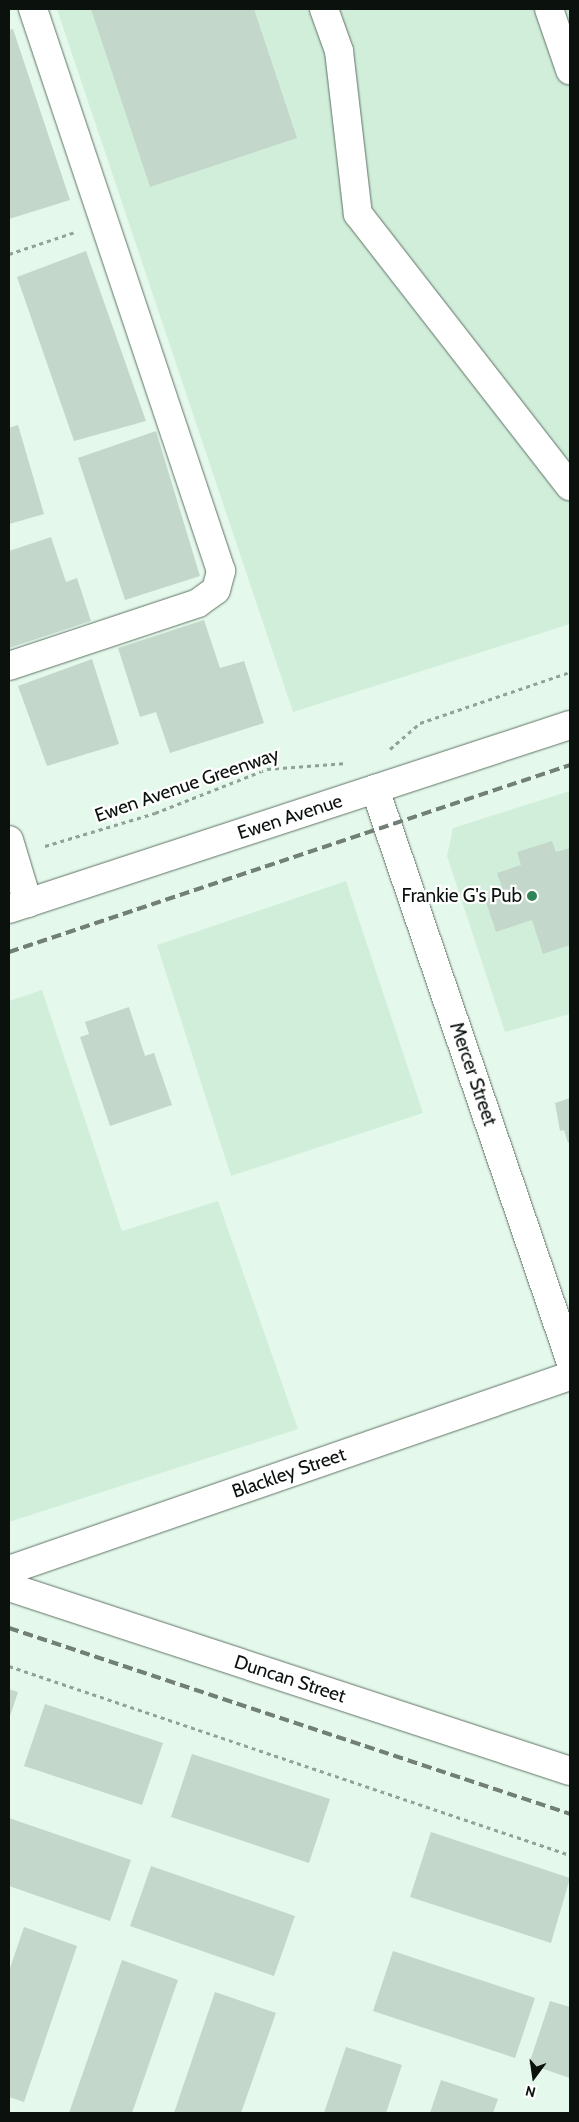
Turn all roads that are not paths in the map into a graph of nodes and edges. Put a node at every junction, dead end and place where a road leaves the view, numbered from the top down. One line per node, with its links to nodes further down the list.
1 (33, 9): 6 (street)
2 (324, 9): 5 (street)
3 (549, 9): 4 (street)
4 (570, 70)
5 (570, 486)
6 (9, 666)
7 (570, 725): 8 (street, Ewen Avenue)
8 (376, 789): 10 (street, Ewen Avenue); 11 (street, Mercer Street)
9 (9, 840): 10 (street)
10 (18, 906)
11 (570, 1360)
12 (570, 1376): 13 (street, Blackley Street)
13 (9, 1570)
14 (9, 1587): 15 (street, Duncan Street)
15 (570, 1771)

